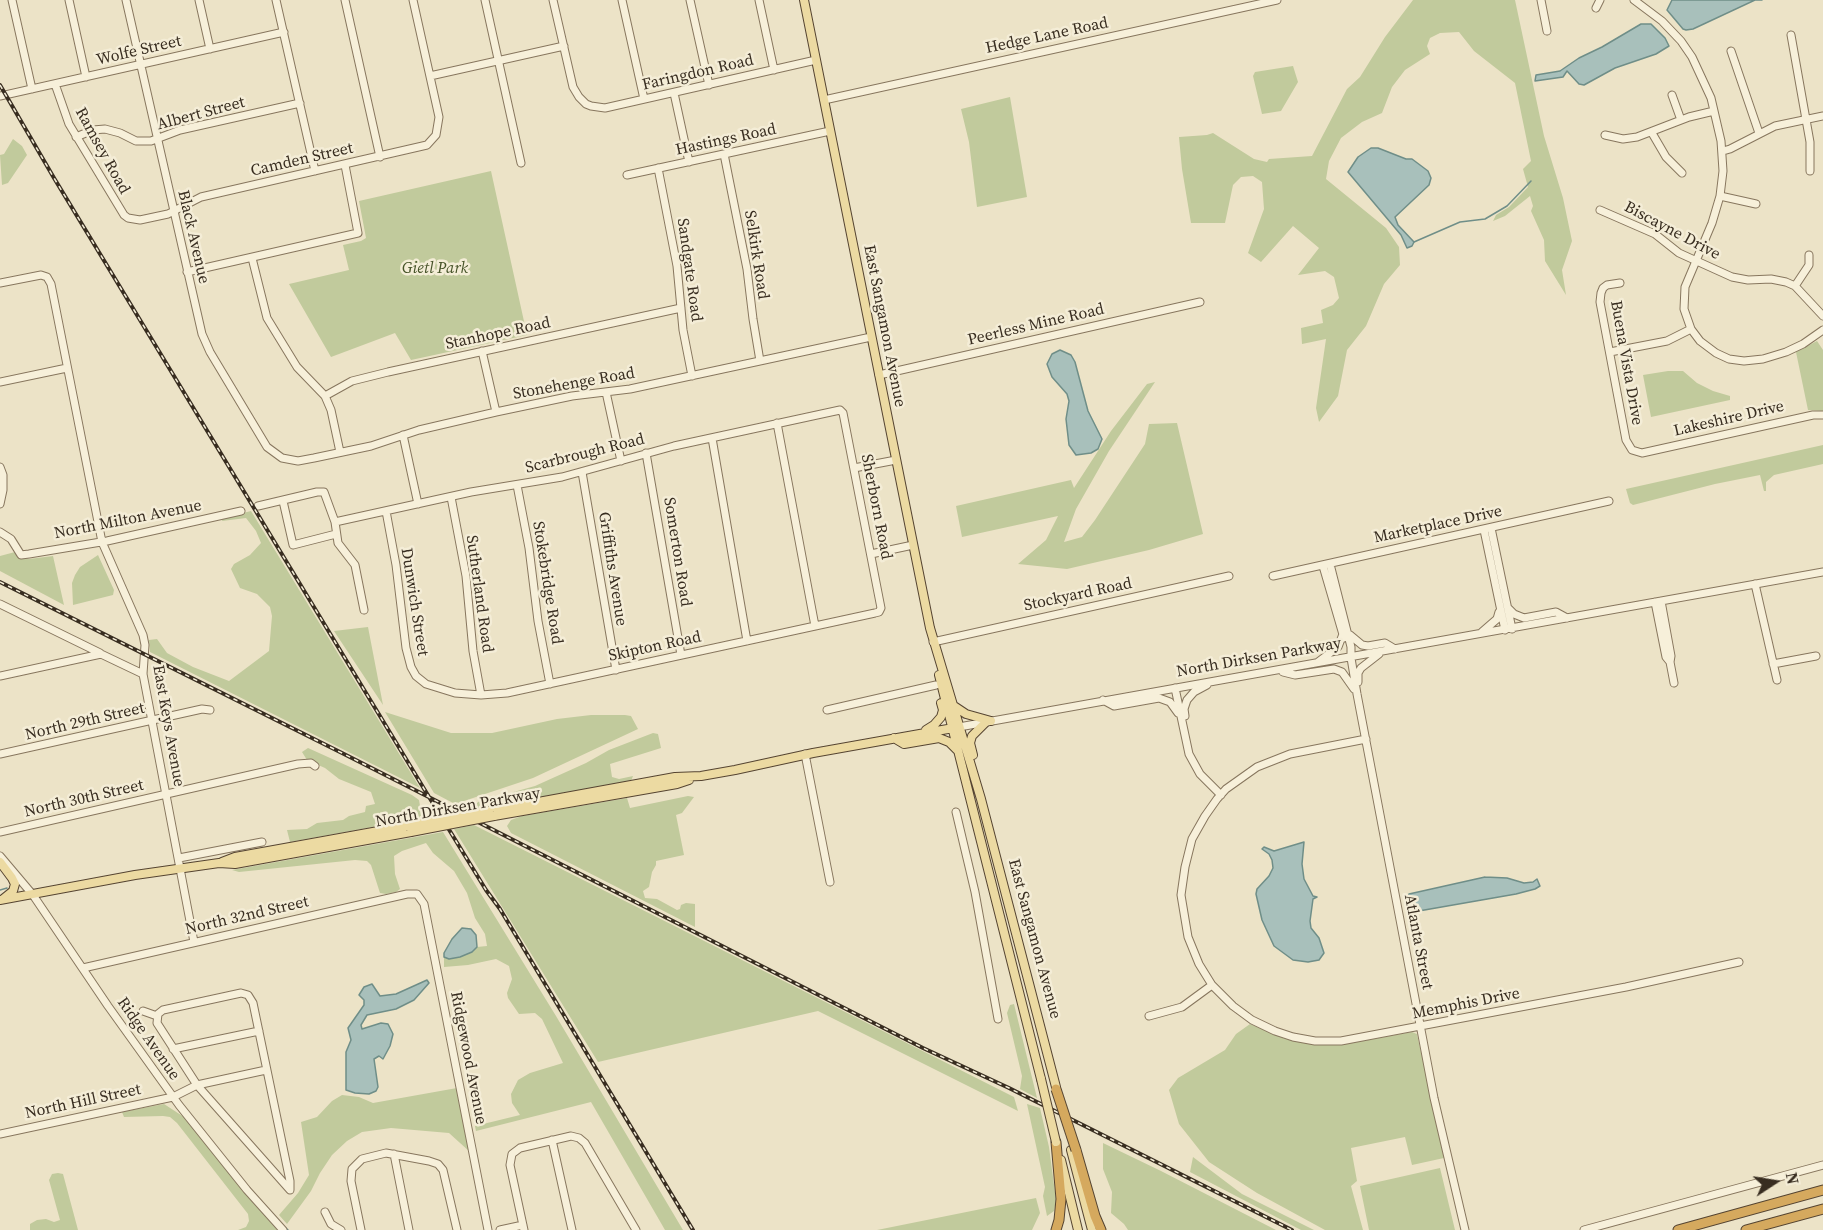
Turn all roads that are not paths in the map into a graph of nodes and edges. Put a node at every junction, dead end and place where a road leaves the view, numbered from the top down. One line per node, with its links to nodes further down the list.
1 (12, 0): 33 (street)
2 (69, 0): 30 (street)
3 (126, 0): 27 (street, Black Avenue)
4 (199, 0): 23 (street)
5 (276, 0): 19 (street)
6 (345, 0): 52 (street)
7 (413, 0): 29 (street)
8 (485, 0): 26 (street)
9 (553, 0): 22 (street)
10 (622, 0): 37 (street)
11 (690, 0): 32 (street)
12 (759, 0): 28 (street)
13 (804, 0): 25 (main road, East Sangamon Avenue)
14 (1276, 0): 38 (street, Hedge Lane Road)
15 (1541, 0): 20 (street)
16 (1600, 0): 18 (street)
17 (1634, 0): 40 (street)
18 (1596, 8)
19 (284, 32): 23 (street, Wolfe Street); 39 (street)
20 (1547, 32)
21 (1791, 35): 43 (street)
22 (564, 46): 26 (street); 37 (street, Faringdon Road)
23 (210, 49): 27 (street, Wolfe Street)
24 (1731, 51): 46 (street)
25 (816, 60): 28 (street, Faringdon Road); 38 (main road, East Sangamon Avenue)
26 (498, 61): 29 (street); 54 (street)
27 (140, 64): 30 (street, Wolfe Street); 49 (street, Black Avenue)
28 (774, 70): 32 (street, Faringdon Road)
29 (430, 75): 52 (street, Camden Street)
30 (86, 77): 31 (street, Wolfe Street)
31 (55, 84): 33 (street, Wolfe Street); 48 (street, Ramsey Road)
32 (709, 85): 34 (street, Faringdon Road)
33 (32, 89): 36 (street, Wolfe Street)
34 (674, 93): 37 (street, Faringdon Road); 53 (street)
35 (1672, 95): 42 (street)
36 (0, 96)
37 (644, 99)
38 (824, 100): 44 (main road, East Sangamon Avenue)
39 (300, 103): 49 (street, Albert Street); 57 (street)
40 (1714, 111): 42 (street); 50 (street)
41 (1823, 116): 43 (street)
42 (1681, 120): 45 (street)
43 (1807, 120): 46 (street); 58 (street)
44 (830, 131): 51 (street, Hastings Road); 77 (main road, East Sangamon Avenue)
45 (1652, 132): 47 (street); 59 (street)
46 (1759, 133): 50 (street)
47 (1605, 135)
48 (76, 136): 49 (street, Albert Street); 64 (street, Ramsey Road)
49 (157, 139): 64 (street, Black Avenue)
50 (1723, 151): 61 (street)
51 (724, 154): 53 (street, Hastings Road); 80 (street, Selkirk Road)
52 (380, 157): 55 (street, Camden Street)
53 (689, 162): 56 (street, Hastings Road)
54 (521, 163)
55 (345, 165): 57 (street, Camden Street); 66 (street)
56 (658, 168): 60 (street, Hastings Road); 73 (street, Sandgate Road)
57 (315, 171): 64 (street, Camden Street)
58 (1810, 171)
59 (1682, 173)
60 (627, 175)
61 (1720, 196): 62 (street); 67 (street)
62 (1756, 204)
63 (1600, 210): 67 (street, Biscayne Drive)
64 (173, 212): 68 (street, Black Avenue)
65 (1809, 255): 71 (street)
66 (252, 258): 68 (street); 86 (street)
67 (1695, 260): 71 (street, Biscayne Drive); 75 (street)
68 (187, 272): 96 (street, Black Avenue)
69 (1620, 283): 79 (street, Buena Vista Drive)
70 (0, 284): 81 (street, East Keys Avenue)
71 (1795, 286): 74 (street)
72 (1200, 302): 82 (street, Peerless Mine Road)
73 (681, 308): 78 (street, Stanhope Road); 83 (street, Sandgate Road)
74 (1823, 316)
75 (1691, 329): 76 (street); 79 (street)
76 (1823, 330)
77 (871, 337): 80 (street, Stonehenge Road); 82 (main road, East Sangamon Avenue)
78 (482, 351): 86 (street, Stanhope Road); 88 (street)
79 (1610, 352): 95 (street, Buena Vista Drive)
80 (760, 361): 83 (street, Stonehenge Road)
81 (67, 368): 84 (street); 115 (street, East Keys Avenue)
82 (879, 375): 97 (main road, East Sangamon Avenue)
83 (692, 376): 85 (street, Stonehenge Road)
84 (0, 382)
85 (606, 392): 88 (street, Stonehenge Road); 98 (street)
86 (325, 396): 93 (street)
87 (842, 411): 90 (street, Scarbrough Road); 100 (street, Sherborn Road)
88 (495, 412): 91 (street, Stonehenge Road)
89 (1823, 416): 95 (street, Lakeshire Drive)
90 (777, 423): 92 (street, Scarbrough Road); 129 (street)
91 (403, 435): 93 (street, Stonehenge Road); 107 (street)
92 (712, 438): 94 (street, Scarbrough Road); 133 (street)
93 (340, 452): 96 (street, Stonehenge Road)
94 (646, 453): 98 (street, Scarbrough Road); 138 (street, Somerton Road)
95 (1642, 453)
96 (282, 458)
97 (896, 460): 100 (street); 116 (main road, East Sangamon Avenue)
98 (621, 461): 101 (street, Scarbrough Road)
99 (0, 467): 106 (street)
100 (854, 468): 117 (street, Sherborn Road)
101 (582, 472): 102 (street, Scarbrough Road); 144 (street, Griffiths Avenue)
102 (517, 485): 103 (street, Scarbrough Road); 152 (street, Stokebridge Road)
103 (451, 497): 107 (street, Scarbrough Road); 156 (street, Sutherland Road)
104 (284, 501): 108 (street); 111 (street); 114 (street)
105 (1609, 501): 112 (street, Marketplace Drive)
106 (0, 504)
107 (418, 504): 110 (street, Scarbrough Road)
108 (258, 506)
109 (241, 511): 115 (street, North Milton Avenue)
110 (386, 511): 111 (street, Scarbrough Road); 153 (street, Dunwich Street)
111 (335, 522): 114 (street)
112 (1488, 529): 118 (street, Marketplace Drive); 125 (street)
113 (0, 532): 115 (street, North Milton Avenue)
114 (336, 534): 126 (street)
115 (102, 542): 146 (street, East Keys Avenue)
116 (913, 545): 117 (street); 134 (main road, East Sangamon Avenue)
117 (871, 554): 127 (street, Sherborn Road)
118 (1327, 565): 121 (street, Marketplace Drive); 131 (street, Atlanta Street)
119 (1823, 572): 122 (street, North Dirksen Parkway)
120 (1229, 576): 134 (street, Stockyard Road)
121 (1273, 576)
122 (1757, 584): 123 (street, North Dirksen Parkway); 143 (street)
123 (1658, 602): 128 (street, North Dirksen Parkway); 151 (street)
124 (0, 604): 137 (street)
125 (1503, 605): 128 (street); 130 (street); 132 (street)
126 (364, 610)
127 (880, 610): 129 (street, Skipton Road)
128 (1567, 618): 130 (street, North Dirksen Parkway)
129 (815, 626): 133 (street, Skipton Road)
130 (1509, 629): 132 (street, North Dirksen Parkway)
131 (1345, 633): 135 (street); 141 (street, Atlanta Street); 142 (street)
132 (1479, 635): 135 (street, North Dirksen Parkway)
133 (747, 641): 138 (street, Skipton Road)
134 (933, 642): 140 (main road, East Sangamon Avenue)
135 (1395, 649): 136 (street, North Dirksen Parkway)
136 (1382, 652): 141 (street, North Dirksen Parkway); 158 (street)
137 (101, 654): 146 (street); 147 (street)
138 (681, 655): 144 (street, Skipton Road)
139 (1816, 656): 143 (street)
140 (938, 658): 150 (main road, East Sangamon Avenue); 159 (main road, East Sangamon Avenue)
141 (1351, 658): 142 (street, North Dirksen Parkway); 155 (street, Atlanta Street)
142 (1316, 664): 145 (street, North Dirksen Parkway)
143 (1773, 664): 149 (street)
144 (616, 670): 152 (street, Skipton Road)
145 (1279, 670): 148 (street, North Dirksen Parkway); 155 (street)
146 (143, 674): 163 (street, East Keys Avenue)
147 (0, 676)
148 (1216, 680): 154 (street, North Dirksen Parkway); 169 (street)
149 (1777, 680)
150 (938, 681): 161 (street); 165 (main road, East Sangamon Avenue); 166 (main road)
151 (1674, 683)
152 (550, 684): 156 (street, Skipton Road)
153 (433, 687): 156 (street, Skipton Road)
154 (1175, 688): 157 (street, North Dirksen Parkway); 162 (street)
155 (1357, 694): 158 (street, Atlanta Street)
156 (481, 695)
157 (1103, 700): 162 (street); 164 (street, North Dirksen Parkway)
158 (1359, 702): 168 (street, Atlanta Street)
159 (954, 705): 164 (main road); 165 (main road, East Sangamon Avenue)
160 (210, 710): 163 (street, North 29th Street)
161 (827, 710)
162 (1181, 717): 169 (street)
163 (152, 720): 171 (street, North 29th Street); 174 (street, East Keys Avenue)
164 (989, 722): 165 (street, North Dirksen Parkway); 176 (main road)
165 (956, 728): 166 (main road, North Dirksen Parkway); 170 (main road, East Sangamon Avenue); 176 (main road, East Sangamon Avenue)
166 (919, 734): 167 (main road, North Dirksen Parkway)
167 (894, 738): 170 (main road); 172 (main road, North Dirksen Parkway)
168 (1366, 739): 175 (street, Memphis Drive); 196 (street, Atlanta Street)
169 (1186, 740): 175 (street)
170 (957, 750): 205 (main road, East Sangamon Avenue, bridge)
171 (0, 754)
172 (806, 754): 183 (main road, North Dirksen Parkway, bridge); 184 (street)
173 (315, 766): 174 (street, North 30th Street)
174 (166, 795): 178 (street, North 30th Street); 181 (street, East Keys Avenue)
175 (1221, 795): 191 (street, Memphis Drive)
176 (981, 799): 201 (main road, East Sangamon Avenue)
177 (956, 812): 195 (street)
178 (0, 832)
179 (262, 842): 181 (street)
180 (0, 856): 186 (street, Ridge Avenue)
181 (179, 858): 183 (street, East Keys Avenue)
182 (0, 862): 187 (main road)
183 (181, 869): 186 (main road, North Dirksen Parkway); 188 (street, East Keys Avenue)
184 (830, 882)
185 (417, 894): 188 (street, North 32nd Street); 218 (street, Ridgewood Avenue)
186 (33, 895): 187 (main road, North Dirksen Parkway); 190 (street, Ridge Avenue)
187 (1, 900)
188 (194, 942): 190 (street, North 32nd Street)
189 (1739, 962): 196 (street, Memphis Drive)
190 (83, 968): 202 (street, Ridge Avenue)
191 (1212, 985): 194 (street); 196 (street, Memphis Drive)
192 (143, 1011): 193 (street)
193 (157, 1016): 197 (street); 198 (street)
194 (1149, 1016)
195 (998, 1019)
196 (1420, 1026): 226 (street, Atlanta Street)
197 (259, 1030): 198 (street); 199 (street)
198 (173, 1049): 200 (street)
199 (267, 1070): 200 (street, North Hill Street); 200 (street)
200 (197, 1085): 202 (street, North Hill Street)
201 (1056, 1088): 206 (highway, bridge)
202 (172, 1097): 203 (street, North Hill Street); 213 (street, Ridge Avenue)
203 (0, 1134)
204 (552, 1140): 212 (street); 220 (street); 221 (street)
205 (1056, 1142): 222 (highway); 223 (main road, East Sangamon Avenue)
206 (1074, 1150): 224 (main road); 225 (highway)
207 (394, 1154): 215 (street); 216 (street); 217 (street)
208 (1823, 1165): 227 (street)
209 (1823, 1190): 228 (highway)
210 (1823, 1209): 229 (highway)
211 (326, 1212): 214 (street)
212 (524, 1228): 219 (street)
213 (283, 1230)
214 (341, 1230)
215 (361, 1230)
216 (409, 1230)
217 (457, 1230)
218 (488, 1230)
219 (500, 1230)
220 (572, 1230)
221 (636, 1230)
222 (1056, 1230)
223 (1078, 1230)
224 (1092, 1230)
225 (1101, 1230)
226 (1465, 1230)
227 (1584, 1230)
228 (1678, 1230)
229 (1746, 1230)

